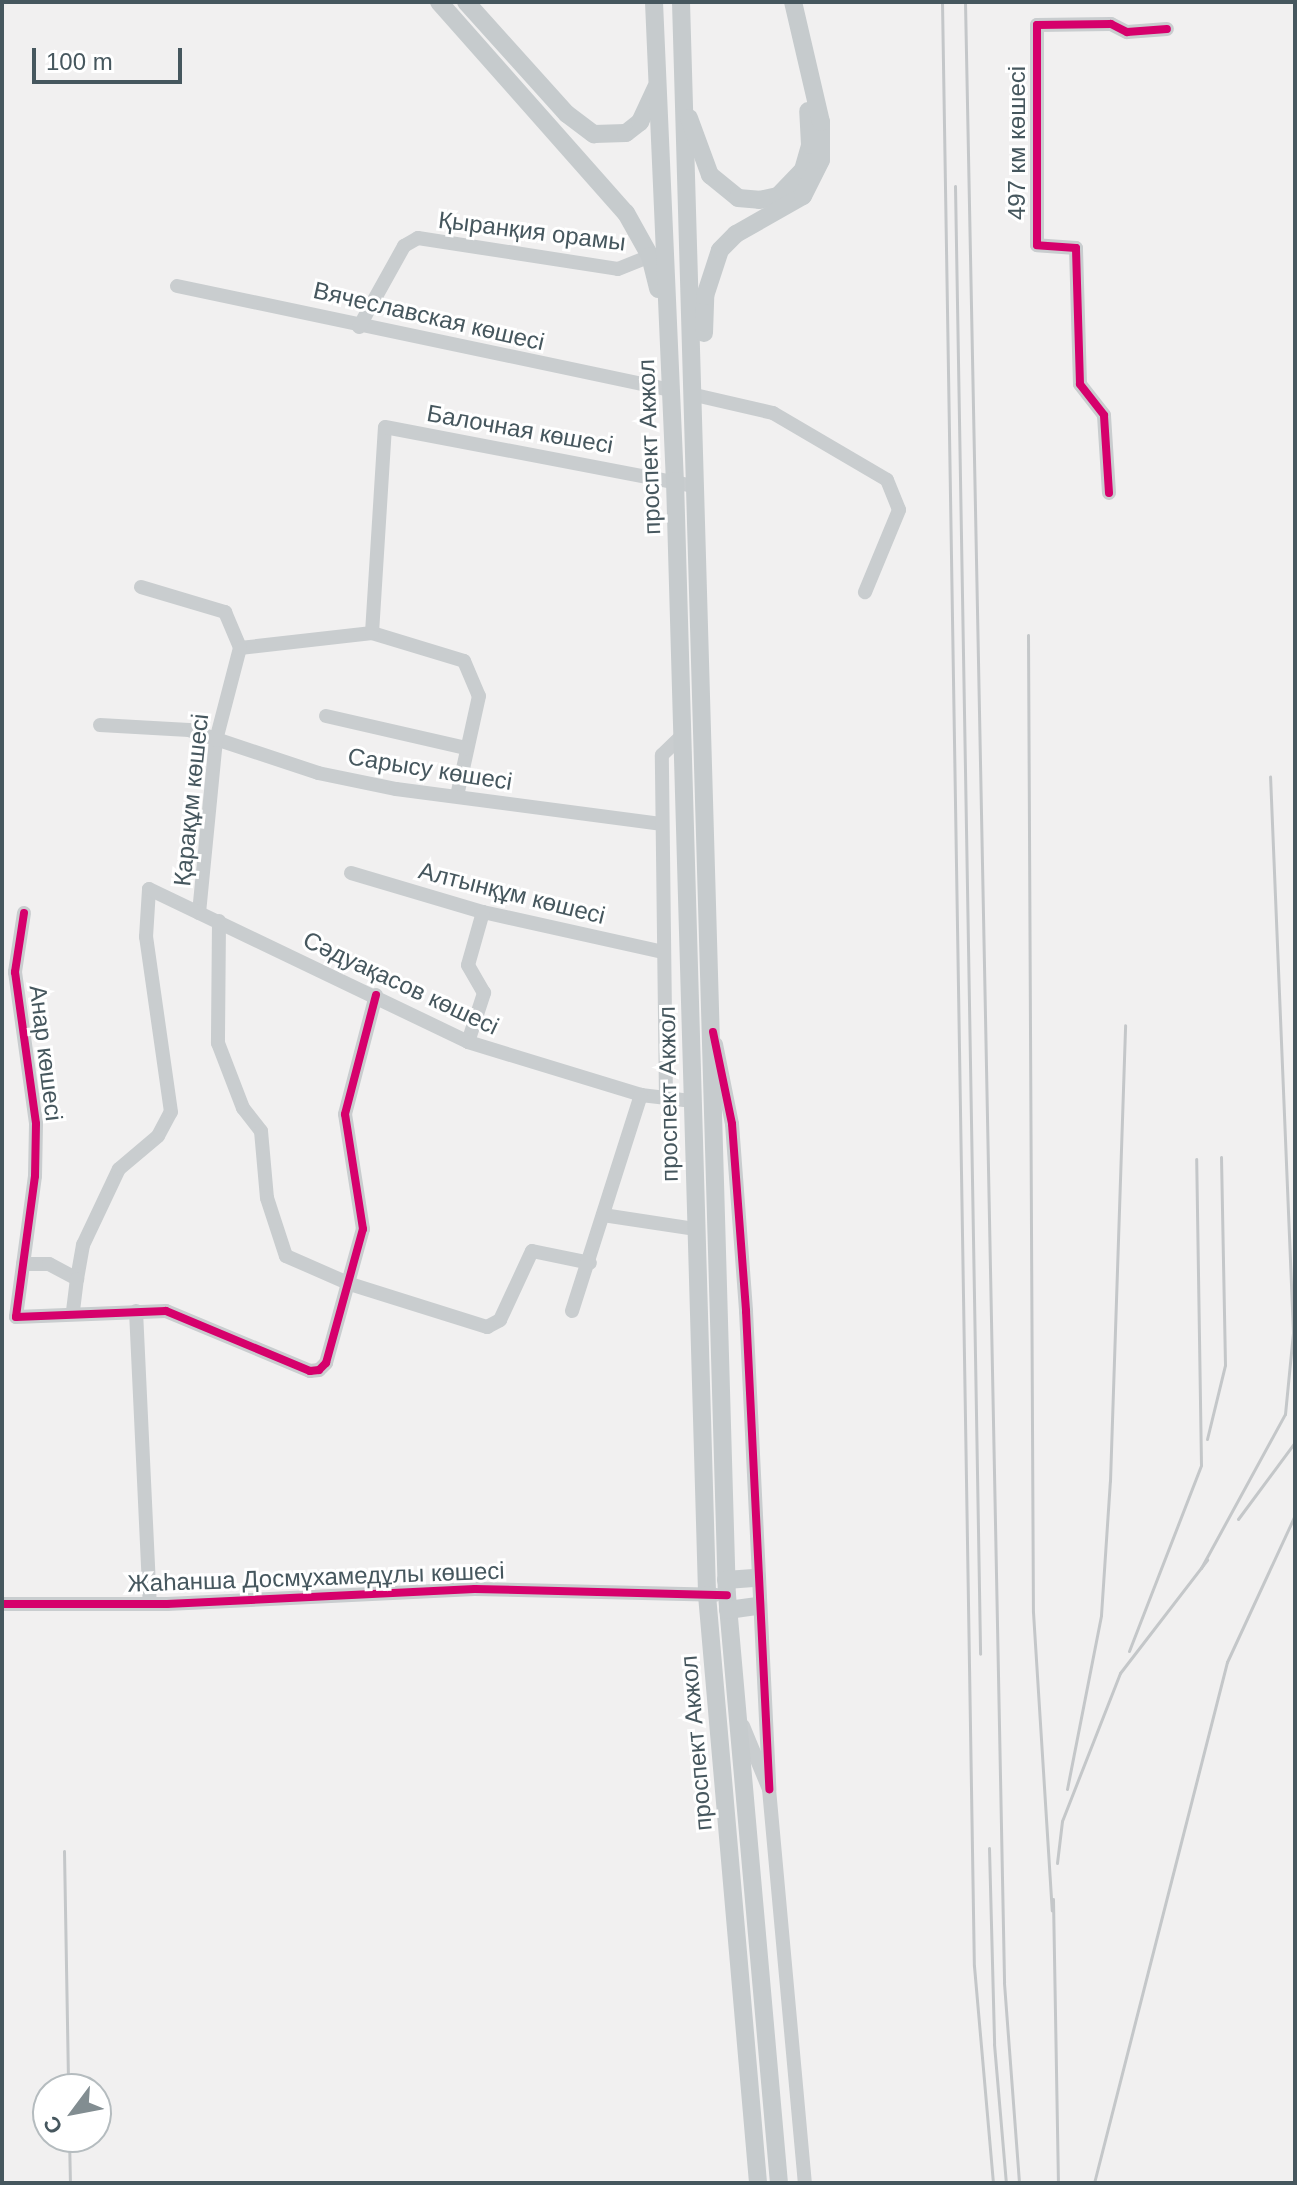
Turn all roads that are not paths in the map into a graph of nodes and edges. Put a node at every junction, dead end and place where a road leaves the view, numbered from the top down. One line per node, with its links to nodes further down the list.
1 (439, 2): 10 (main road)
2 (466, 2): 8 (main road)
3 (654, 2): 8 (main road, проспект Акжол)
4 (681, 2): 9 (main road, проспект Акжол)
5 (783, 2): 9 (main road)
6 (793, 2): 14 (main road)
7 (1167, 29): 19 (street, 497 км көшесі)
8 (658, 82): 13 (main road, проспект Акжол)
9 (686, 112): 14 (main road, проспект Акжол)
10 (650, 256): 12 (street, Қыранқия орамы); 13 (main road)
11 (177, 286): 12 (street, Вячеславская көшесі)
12 (359, 327): 15 (street, Вячеславская көшесі)
13 (668, 331): 15 (main road, проспект Акжол)
14 (694, 370): 16 (main road, проспект Акжол)
15 (671, 390): 17 (main road, проспект Акжол)
16 (695, 395): 18 (main road, проспект Акжол); 21 (street)
17 (675, 481): 18 (street, Балочная көшесі); 22 (street, Балочная көшесі); 26 (main road, проспект Акжол)
18 (694, 486): 38 (main road, проспект Акжол)
19 (1109, 493)
20 (141, 587): 23 (street)
21 (865, 592)
22 (372, 633): 23 (street); 28 (street)
23 (240, 648): 27 (street, Қарақұм көшесі)
24 (326, 716): 28 (street)
25 (100, 725): 27 (street, Сарысу көшесі)
26 (682, 736): 30 (street); 42 (main road, проспект Акжол)
27 (216, 740): 29 (street, Сарысу көшесі); 34 (street, Қарақұм көшесі)
28 (466, 748): 29 (street)
29 (457, 796): 30 (street, Сарысу көшесі)
30 (661, 824): 36 (street)
31 (351, 873): 32 (street, Алтынқұм көшесі)
32 (483, 912): 36 (street, Алтынқұм көшесі); 39 (street)
33 (24, 913): 46 (street, Анар көшесі)
34 (199, 913): 35 (street, Сәдуақасов көшесі); 47 (street, Сәдуақасов көшесі)
35 (219, 921): 37 (street, Сәдуақасов көшесі); 48 (street)
36 (664, 952): 41 (street)
37 (376, 995): 39 (street, Сәдуақасов көшесі); 48 (street)
38 (713, 1032): 52 (street); 54 (main road, проспект Акжол)
39 (468, 1042): 40 (street, Сәдуақасов көшесі)
40 (641, 1095): 41 (street, Сәдуақасов көшесі); 43 (street)
41 (666, 1099): 42 (street, Сәдуақасов көшесі)
42 (691, 1101): 44 (main road, проспект Акжол)
43 (603, 1215): 44 (street); 45 (street)
44 (696, 1229): 53 (main road, проспект Акжол)
45 (590, 1263): 48 (street); 51 (street)
46 (23, 1264): 47 (street); 49 (street, Анар көшесі)
47 (77, 1279): 49 (street)
48 (350, 1284): 50 (street, Анар көшесі)
49 (73, 1311): 50 (street, Анар көшесі)
50 (136, 1311): 55 (street)
51 (572, 1311)
52 (757, 1578): 54 (main road); 57 (street)
53 (707, 1595): 54 (street, Жаһанша Досмұхамедұлы көшесі); 55 (street, Жаһанша Досмұхамедұлы көшесі); 60 (main road, проспект Акжол)
54 (727, 1595): 57 (main road); 58 (main road, проспект Акжол)
55 (150, 1603): 56 (street, Жаһанша Досмұхамедұлы көшесі)
56 (2, 1604)
57 (758, 1606): 59 (street)
58 (736, 1710): 59 (street); 61 (main road, проспект Акжол)
59 (769, 1789): 62 (street)
60 (758, 2183)
61 (779, 2183)
62 (805, 2183)

